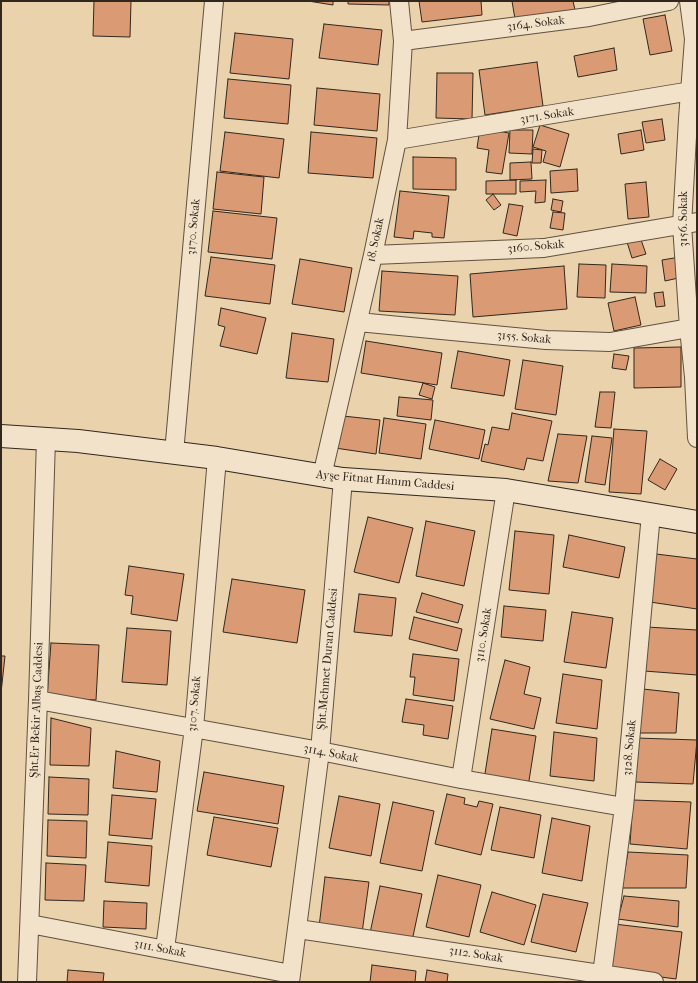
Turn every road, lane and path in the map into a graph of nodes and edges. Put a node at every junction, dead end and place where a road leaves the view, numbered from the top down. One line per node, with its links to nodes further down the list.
1 (214, 1): 17 (street, 3170. Sokak)
2 (399, 1): 6 (street, 18. Sokak)
3 (669, 1): 5 (street, 3164. Sokak)
4 (689, 1): 7 (street, 3156. Sokak)
5 (589, 9): 6 (street, 3164. Sokak)
6 (403, 41): 8 (street, 18. Sokak)
7 (693, 91): 8 (street, 3171. Sokak); 9 (street, 3156. Sokak)
8 (397, 140): 10 (street, 18. Sokak)
9 (690, 223): 10 (street, 3160. Sokak); 12 (street, 3156. Sokak)
10 (373, 255): 11 (street, 18. Sokak)
11 (358, 322): 12 (street, 3155. Sokak); 19 (street, 18. Sokak)
12 (689, 328): 13 (street, 3156. Sokak)
13 (696, 377): 15 (street, 3156. Sokak)
14 (1, 436): 16 (street, Ayşe Fitnat Hanım Caddesi)
15 (697, 438)
16 (46, 439): 17 (street, Ayşe Fitnat Hanım Caddesi); 24 (street, Şht.Er Bekir Albaş Caddesi)
17 (174, 453): 18 (street, Ayşe Fitnat Hanım Caddesi)
18 (217, 458): 19 (street, Ayşe Fitnat Hanım Caddesi); 25 (street, 3107. Sokak)
19 (322, 476): 20 (street, Ayşe Fitnat Hanım Caddesi)
20 (343, 479): 21 (street, Ayşe Fitnat Hanım Caddesi); 26 (street, Şht.Mehmet Duran Caddesi)
21 (506, 490): 22 (street, Ayşe Fitnat Hanım Caddesi); 27 (street, 3110. Sokak)
22 (651, 514): 23 (street, Ayşe Fitnat Hanım Caddesi); 28 (street, 3128. Sokak)
23 (697, 522)
24 (38, 700): 25 (street, 3114. Sokak); 29 (street, Şht.Er Bekir Albaş Caddesi)
25 (194, 728): 26 (street, 3114. Sokak); 31 (street, 3107. Sokak)
26 (320, 751): 27 (street, 3114. Sokak); 30 (street, Şht.Mehmet Duran Caddesi)
27 (461, 779): 28 (street, 3114. Sokak)
28 (624, 807): 33 (street, 3128. Sokak)
29 (30, 924): 31 (street, 3111. Sokak); 34 (street, Şht.Er Bekir Albaş Caddesi)
30 (298, 929): 32 (street, Şht.Mehmet Duran Caddesi); 33 (street, 3112. Sokak)
31 (165, 950): 32 (street, 3111. Sokak)
32 (290, 978)
33 (601, 978): 35 (street, 3112. Sokak)
34 (27, 982)
35 (654, 982)

